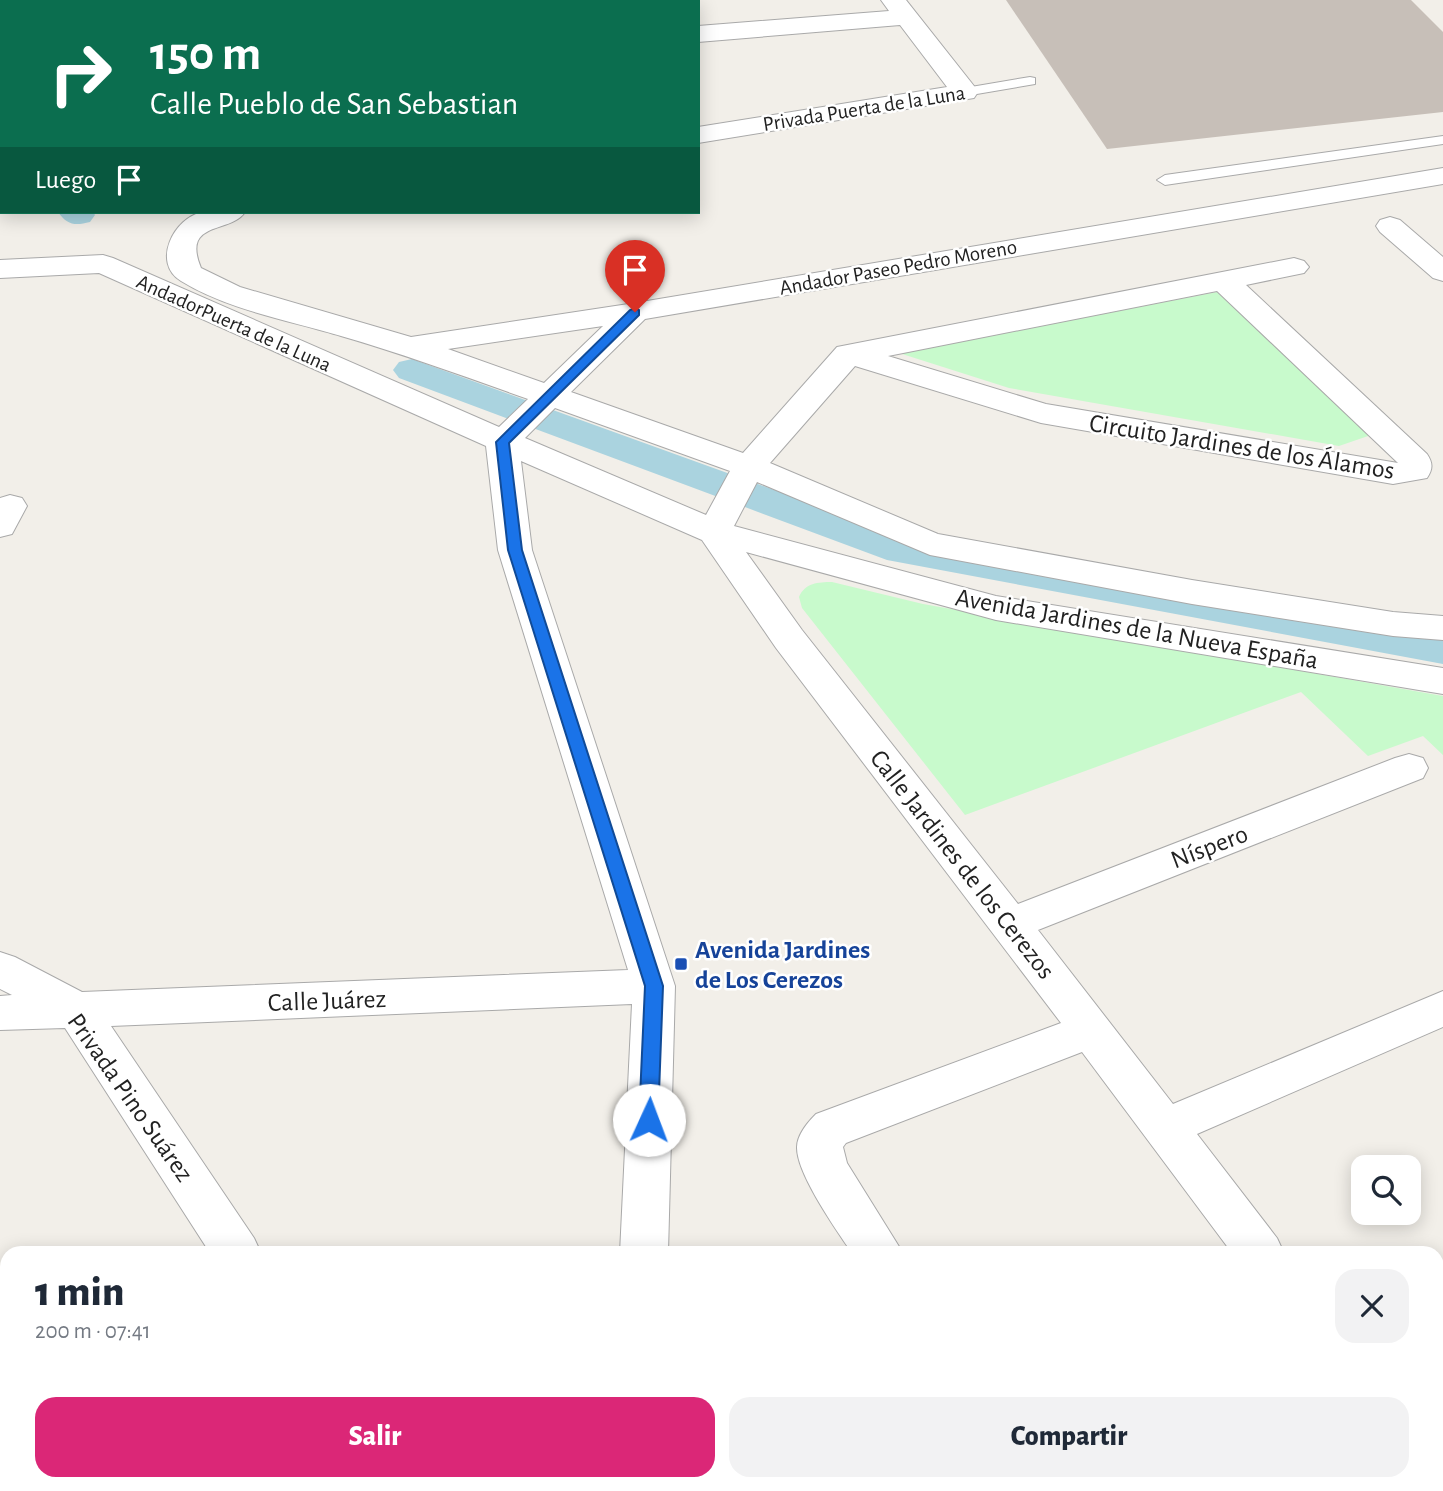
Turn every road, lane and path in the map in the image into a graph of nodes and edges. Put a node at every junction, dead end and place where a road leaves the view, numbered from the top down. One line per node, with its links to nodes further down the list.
1 (900, 9): 2 (street); 4 (street)
2 (700, 34)
3 (1030, 81): 4 (lane, Privada Puerta de la Luna)
4 (965, 92): 5 (street, Privada Puerta de la Luna)
5 (700, 135)
6 (1443, 140): 8 (lane)
7 (1443, 176): 15 (street, Andador Paseo Pedro Moreno)
8 (1165, 180)
9 (225, 214): 16 (street, AndadorPuerta de la Luna)
10 (1390, 226): 13 (street)
11 (1294, 267): 14 (street)
12 (0, 269): 18 (street, AndadorPuerta de la Luna)
13 (1443, 272)
14 (1225, 282): 17 (street); 17 (street, Circuito Jardines de los Álamos)
15 (635, 312): 16 (street, Andador Paseo Pedro Moreno); 19 (street)
16 (409, 346): 18 (street, Andador Paseo Pedro Moreno); 19 (street, Avenida Jardines de la Nueva España)
17 (848, 354): 21 (street)
18 (364, 381): 20 (street, Avenida Jardines de la Nueva España)
19 (546, 399): 20 (street); 21 (street, Avenida Jardines de la Nueva España)
20 (506, 437): 22 (street, Avenida Jardines de la Nueva España); 28 (street)
21 (746, 472): 22 (street); 23 (street, Avenida Jardines de la Nueva España)
22 (718, 524): 24 (street, Avenida Jardines de la Nueva España); 26 (street, Calle Jardines de los Cerezos)
23 (1443, 628)
24 (1443, 681)
25 (1409, 768): 26 (street, Níspero)
26 (1010, 924): 32 (street, Calle Jardines de los Cerezos)
27 (0, 969): 30 (street, Privada Pino Suárez)
28 (654, 986): 30 (street, Calle Juárez); 35 (street)
29 (1443, 1008): 33 (street)
30 (77, 1010): 31 (street, Calle Juárez); 34 (street, Privada Pino Suárez)
31 (0, 1013)
32 (1091, 1030): 33 (street, Calle Jardines de los Cerezos); 36 (street)
33 (1164, 1128): 37 (street, Calle Jardines de los Cerezos)
34 (232, 1246)
35 (644, 1246)
36 (875, 1246)
37 (1255, 1246)

